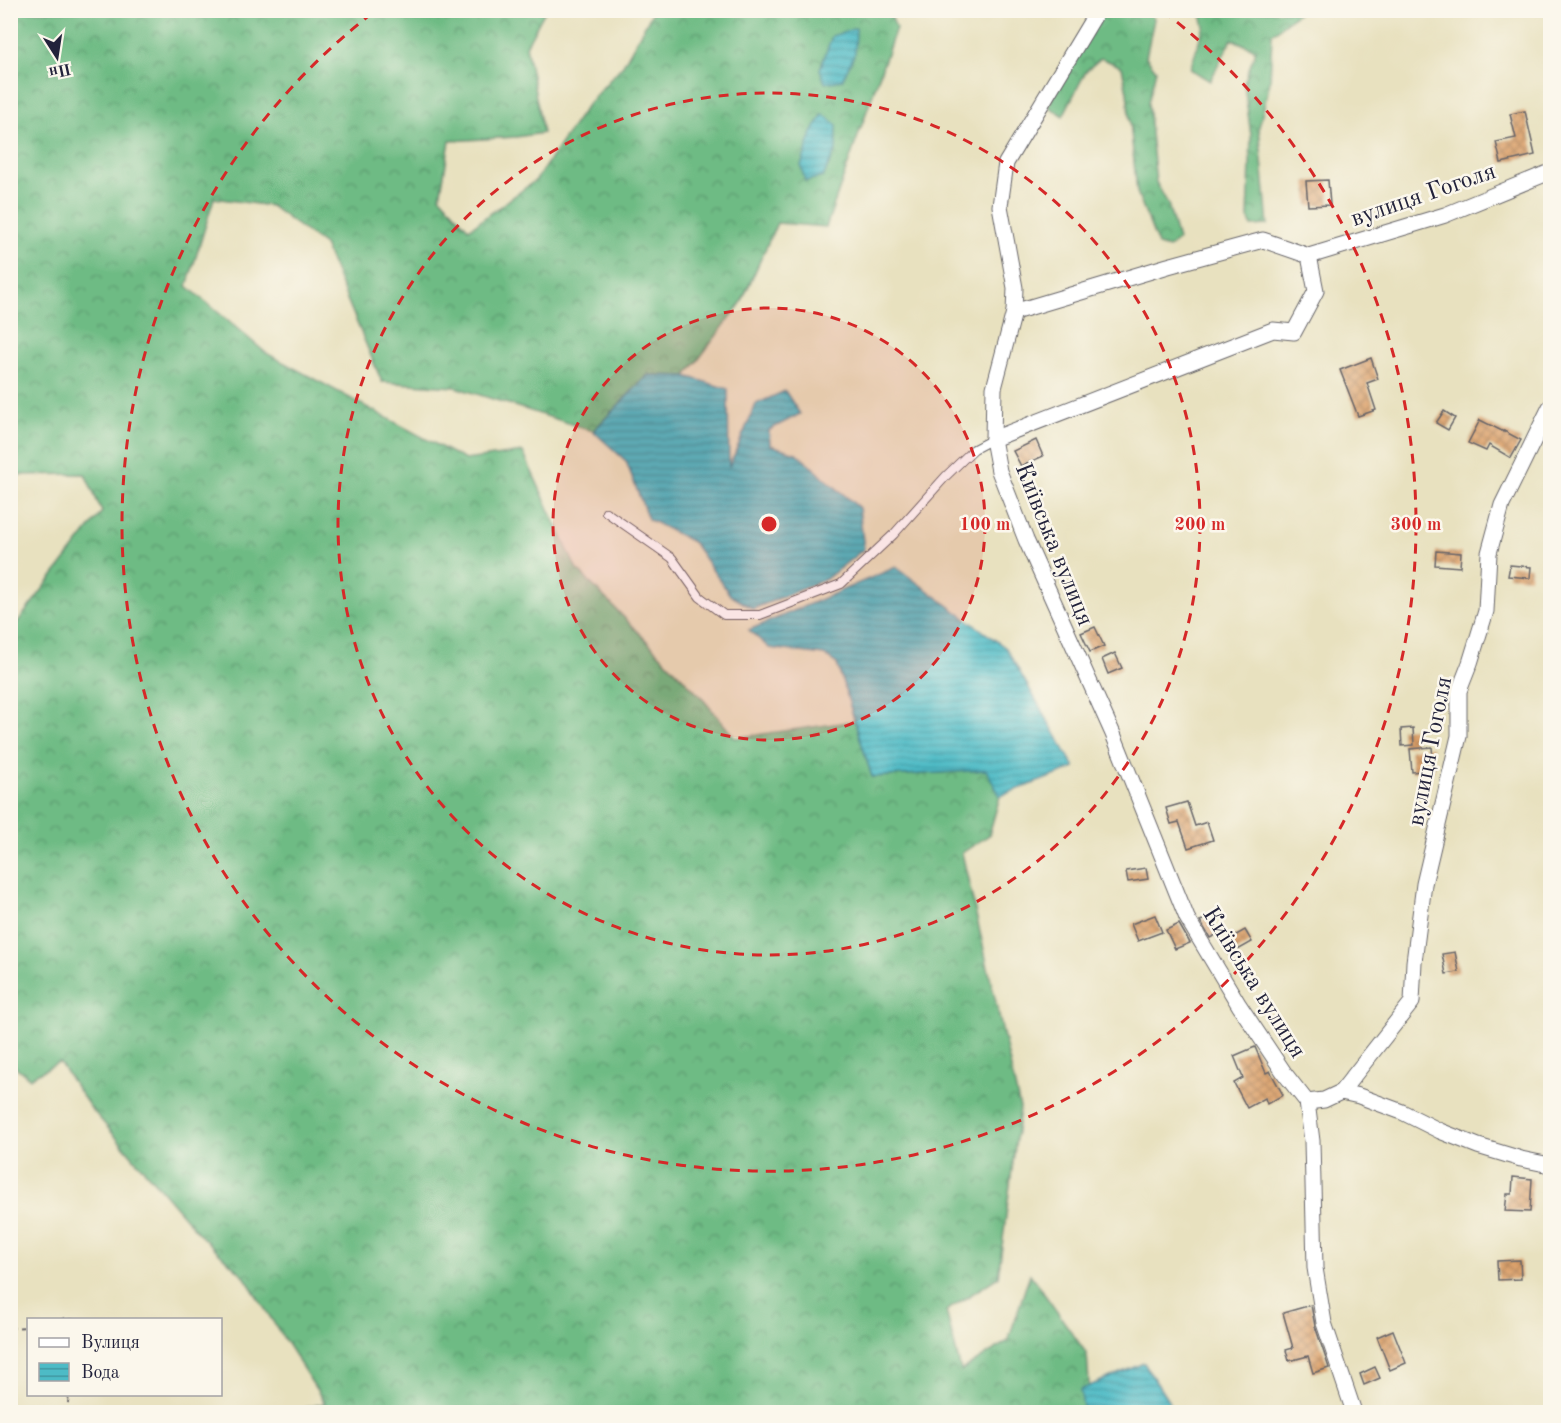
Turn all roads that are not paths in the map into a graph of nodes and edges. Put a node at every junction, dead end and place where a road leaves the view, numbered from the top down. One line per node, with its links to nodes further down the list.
1 (1098, 10): 4 (street, Київська вулиця)
2 (1551, 172): 3 (street, вулиця Гоголя)
3 (1309, 255): 4 (street); 6 (street)
4 (1014, 312): 6 (street, Київська вулиця)
5 (1551, 407): 8 (street, вулиця Гоголя)
6 (993, 439): 7 (lane); 9 (street, Київська вулиця)
7 (606, 512)
8 (1341, 1092): 9 (street); 10 (street)
9 (1307, 1102): 11 (street)
10 (1551, 1165)
11 (1354, 1413)

